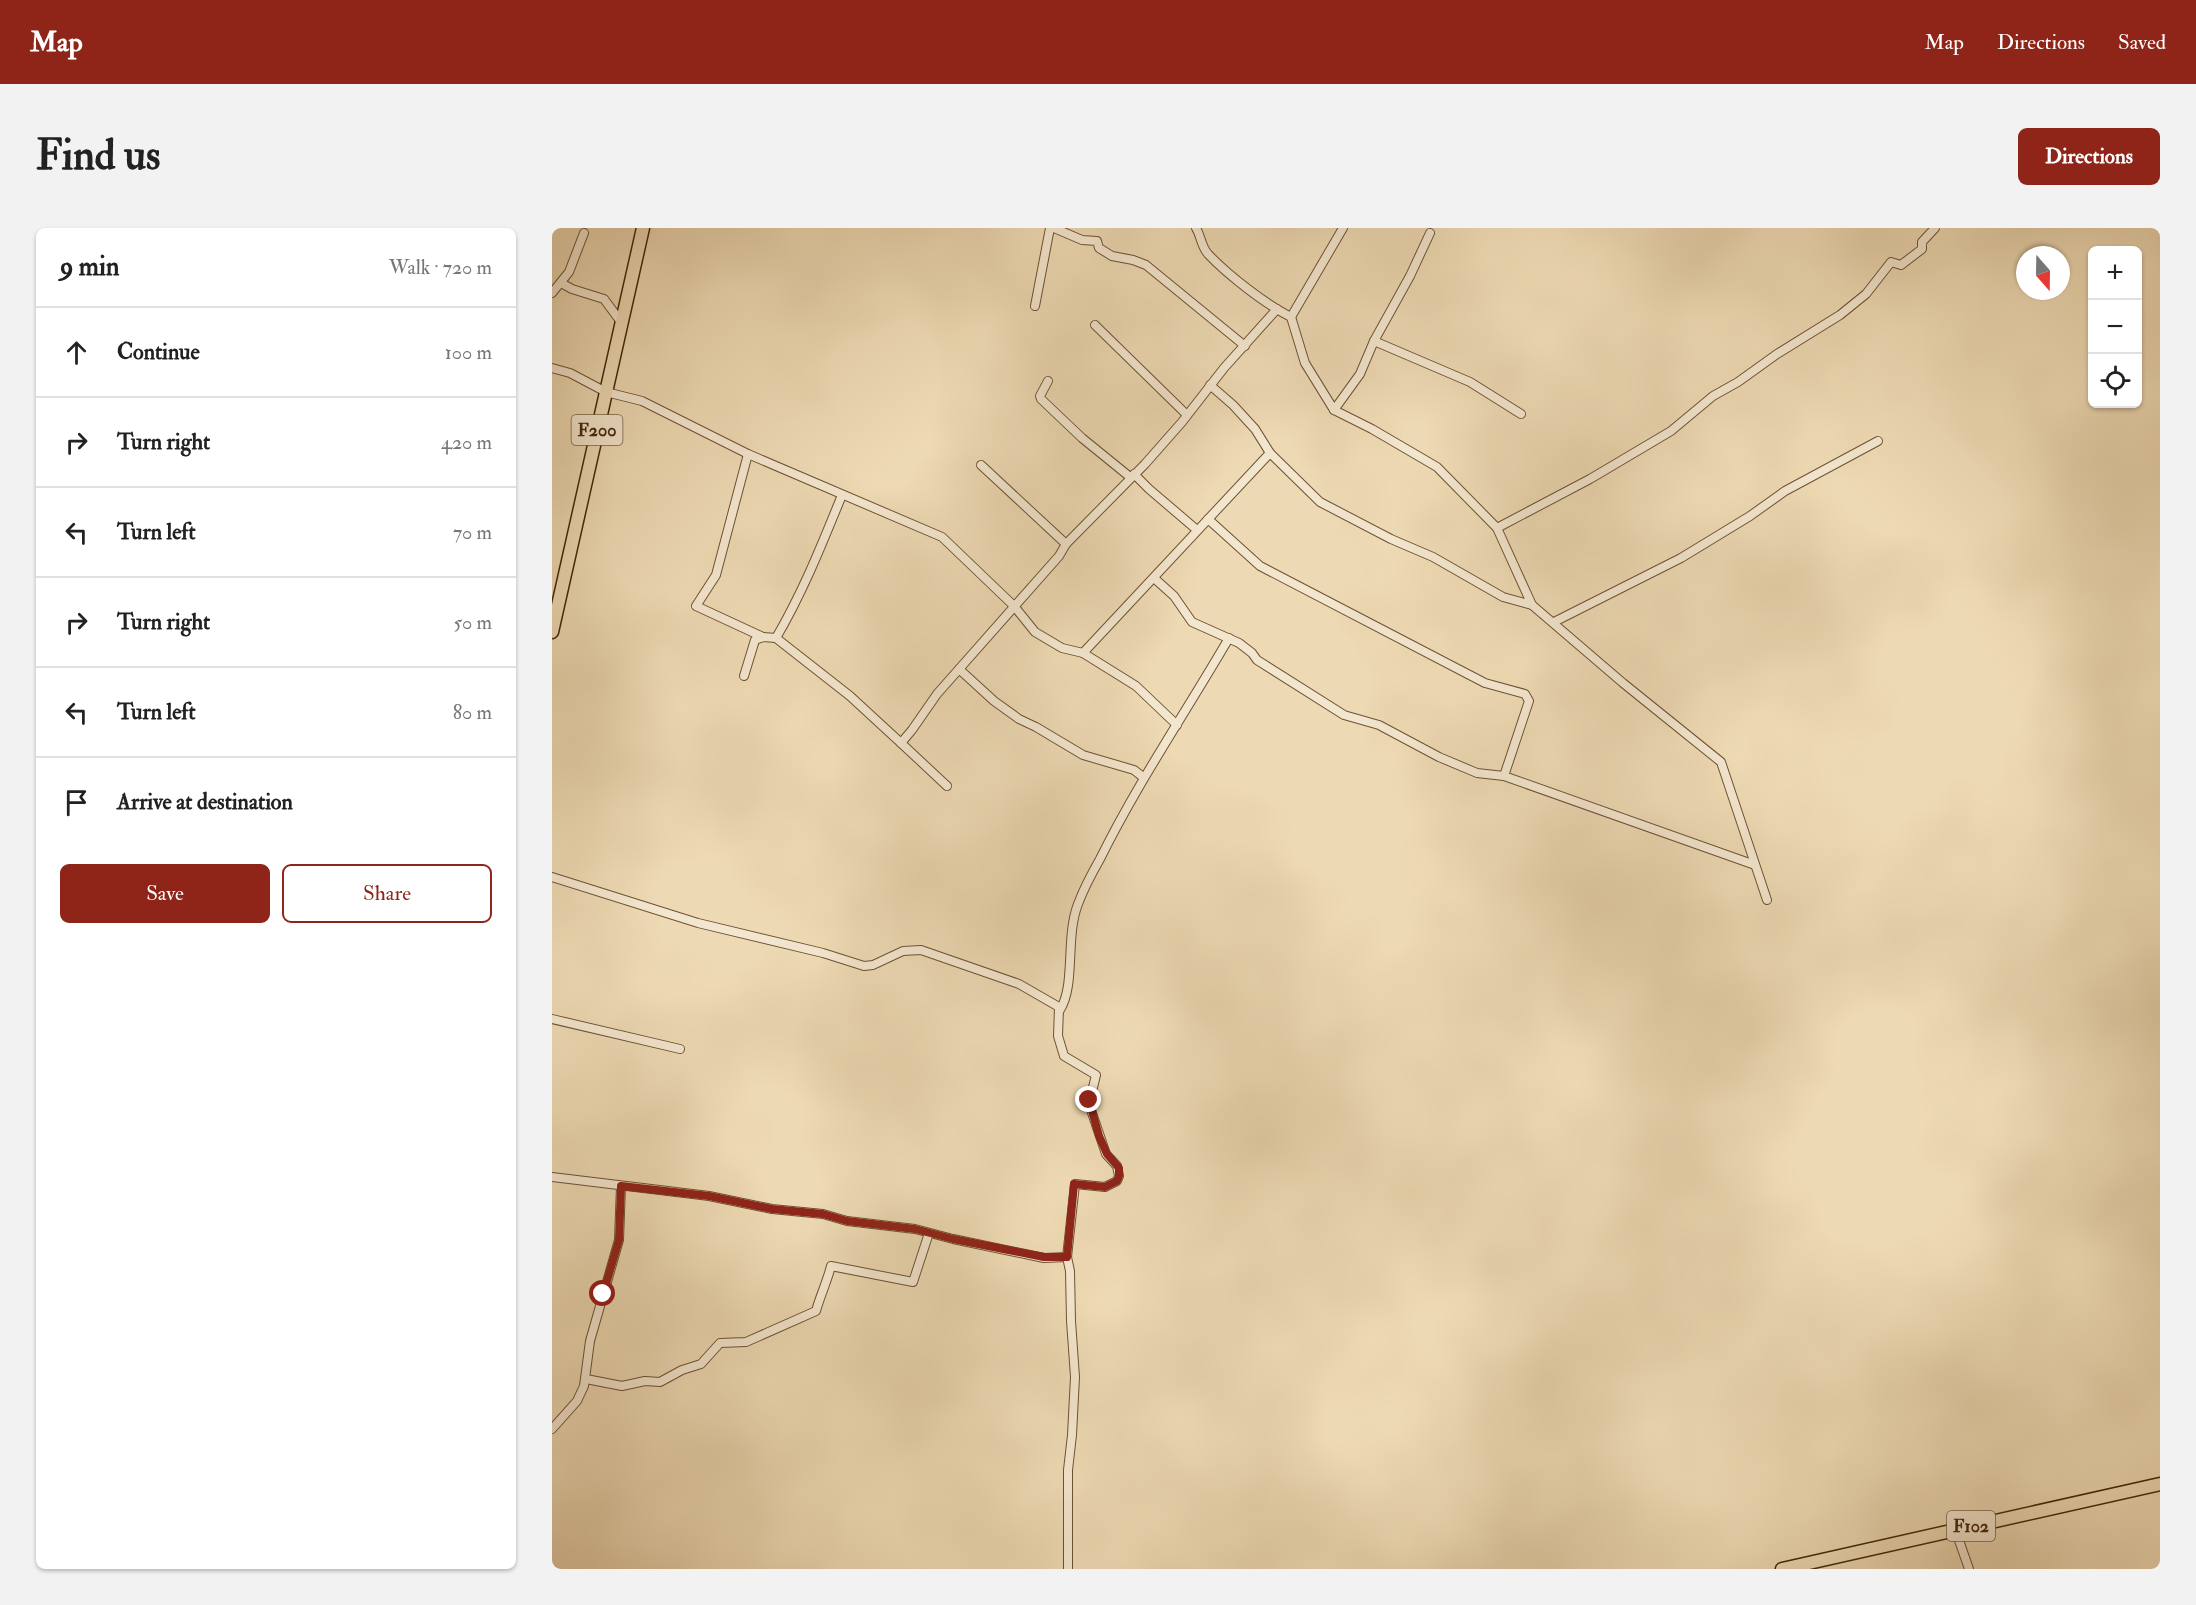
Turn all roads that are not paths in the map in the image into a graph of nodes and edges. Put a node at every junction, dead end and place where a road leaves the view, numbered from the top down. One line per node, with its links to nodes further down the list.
1 (643, 228): 13 (main road, F200)
2 (1052, 228): 10 (street); 16 (street)
3 (1196, 228): 11 (street)
4 (1343, 228): 12 (street)
5 (1935, 228): 31 (street)
6 (584, 233): 8 (street)
7 (1430, 233): 15 (street)
8 (561, 284): 9 (street); 13 (street)
9 (552, 293)
10 (1035, 306)
11 (1277, 309): 12 (street); 16 (street)
12 (1291, 317): 21 (street)
13 (621, 322): 20 (main road, F200)
14 (1095, 325): 23 (street)
15 (1374, 341): 21 (street); 22 (street)
16 (1245, 346): 19 (street)
17 (552, 368): 20 (street)
18 (1048, 381): 28 (street)
19 (1210, 385): 23 (street); 25 (street)
20 (606, 392): 26 (street); 38 (main road, F200)
21 (1334, 410): 31 (street)
22 (1521, 414)
23 (1187, 415): 28 (street)
24 (1878, 441): 37 (street)
25 (1270, 453): 30 (street); 35 (street)
26 (747, 454): 29 (street); 39 (street)
27 (981, 465): 33 (street)
28 (1132, 476): 32 (street); 33 (street)
29 (842, 495): 36 (street); 40 (street)
30 (1208, 519): 32 (street); 47 (street)
31 (1497, 528): 35 (street)
32 (1197, 530): 34 (street)
33 (1066, 544): 36 (street)
34 (1154, 578): 41 (street); 42 (street)
35 (1532, 605): 37 (street)
36 (1014, 606): 42 (street); 43 (street)
37 (1554, 622): 50 (street)
38 (552, 631)
39 (763, 638): 40 (street); 44 (street)
40 (776, 638): 46 (street)
41 (1228, 638): 45 (street); 47 (street)
42 (1083, 653): 45 (street)
43 (958, 669): 46 (street); 48 (street)
44 (744, 676)
45 (1177, 725): 48 (street)
46 (901, 744): 49 (street)
47 (1504, 776): 50 (street)
48 (1143, 777): 53 (street)
49 (947, 786)
50 (1755, 865): 52 (street)
51 (552, 877): 53 (street)
52 (1767, 900)
53 (1060, 1010): 59 (street)
54 (552, 1019): 55 (street)
55 (680, 1049)
56 (552, 1177): 57 (street)
57 (621, 1186): 58 (street); 60 (street)
58 (929, 1233): 59 (street); 60 (street)
59 (1067, 1257): 64 (street)
60 (586, 1379): 61 (street)
61 (552, 1430)
62 (2160, 1484): 63 (main road, F102)
63 (1955, 1529): 65 (main road, F102); 66 (street)
64 (1068, 1569)
65 (1782, 1569)
66 (1969, 1569)

